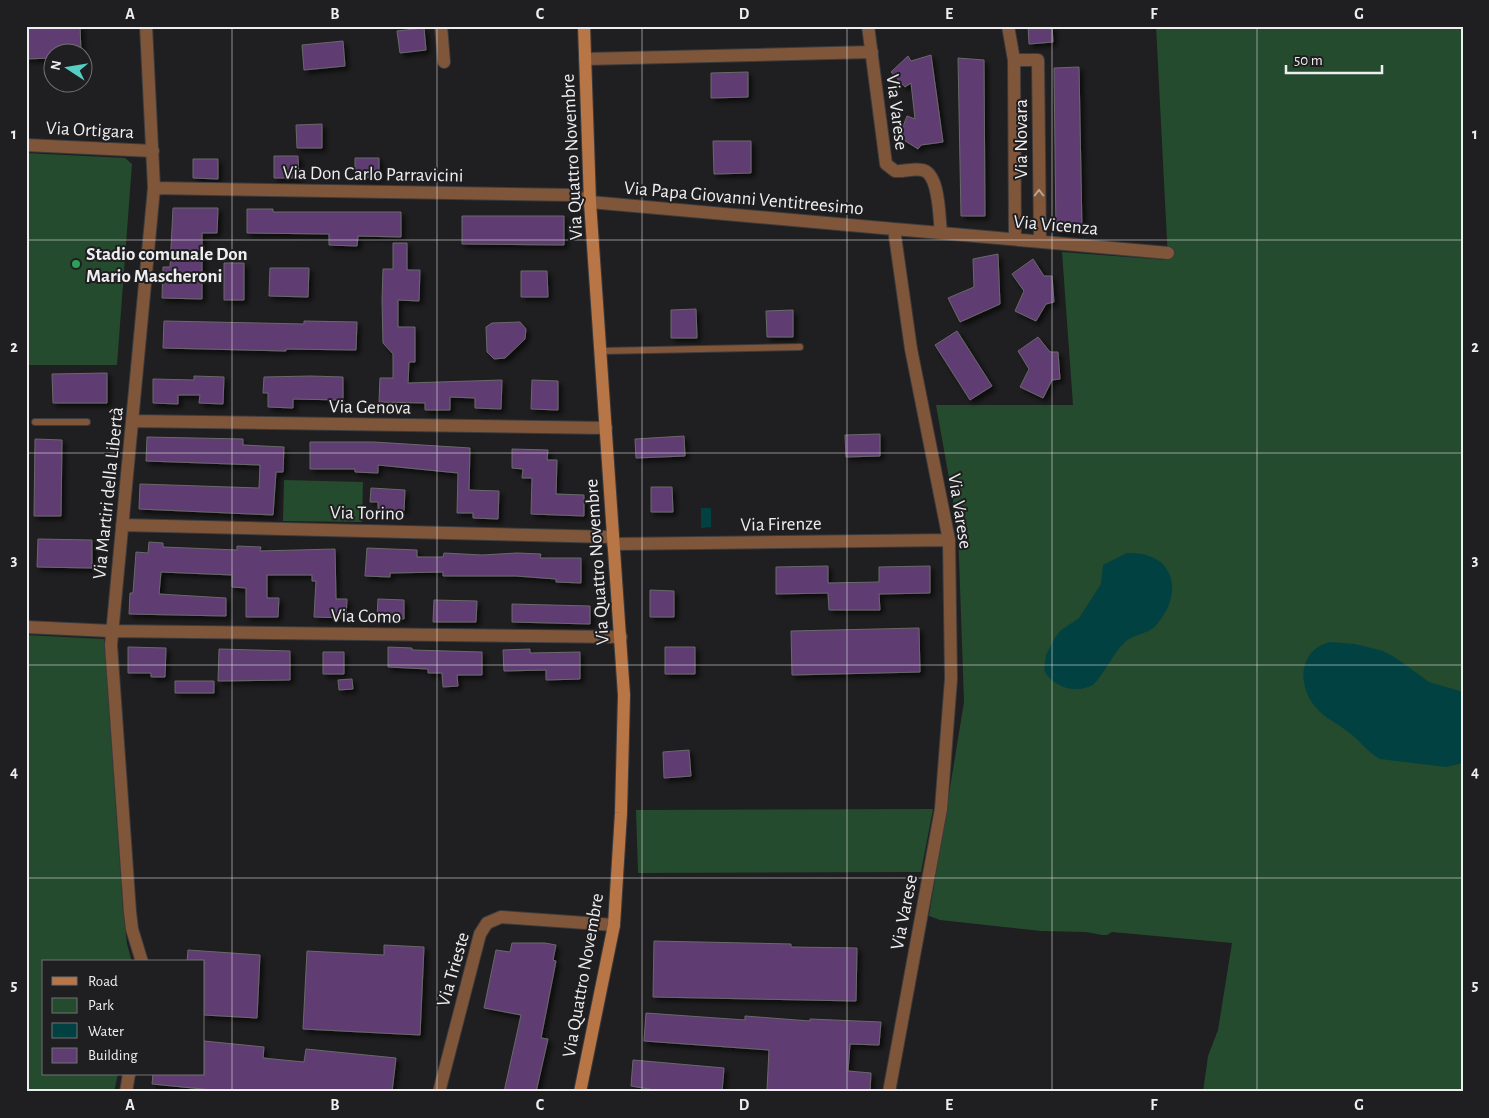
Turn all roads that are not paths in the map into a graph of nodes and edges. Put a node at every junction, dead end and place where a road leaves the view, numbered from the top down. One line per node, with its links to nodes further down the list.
1 (146, 26): 11 (street, Via Martiri della Libertà)
2 (441, 26): 9 (street)
3 (584, 26): 7 (street, Via Quattro Novembre)
4 (868, 26): 6 (street, Via Varese)
5 (1008, 26): 8 (street, Via Novara)
6 (872, 52): 7 (street); 15 (street, Via Varese)
7 (585, 59): 13 (street, Via Quattro Novembre)
8 (1014, 60): 16 (street, Via Novara); 17 (street, Via Novara, one-way to 8)
9 (444, 62)
10 (26, 145): 11 (street, Via Ortigara)
11 (153, 151): 12 (street, Via Martiri della Libertà)
12 (154, 188): 13 (street, Via Don Carlo Parravicini); 21 (street, Via Martiri della Libertà)
13 (590, 202): 14 (street, Via Papa Giovanni Ventitreesimo); 20 (street, Via Quattro Novembre)
14 (894, 229): 15 (street); 27 (street, Via Varese)
15 (941, 233): 16 (street, Via Vicenza)
16 (1015, 239): 17 (street, Via Vicenza)
17 (1040, 241): 18 (street, Via Vicenza)
18 (1168, 253)
19 (800, 347): 20 (lane)
20 (601, 351): 24 (street, Via Quattro Novembre)
21 (133, 421): 24 (street, Via Genova); 25 (street, Via Martiri della Libertà)
22 (35, 422): 23 (lane)
23 (87, 422)
24 (606, 428): 26 (street, Via Quattro Novembre)
25 (122, 525): 26 (street, Via Torino); 29 (street, Via Martiri della Libertà)
26 (612, 540): 27 (street, Via Firenze); 30 (street, Via Quattro Novembre)
27 (949, 540): 37 (street, Via Varese)
28 (26, 627): 29 (street, Via Como)
29 (112, 631): 30 (street, Via Como); 32 (street, Via Martiri della Libertà)
30 (621, 637): 31 (street, Via Quattro Novembre)
31 (614, 925): 35 (street, Via Trieste); 36 (street, Via Quattro Novembre)
32 (141, 960)
33 (128, 1076): 34 (street)
34 (126, 1092)
35 (439, 1092)
36 (580, 1092)
37 (889, 1092)

